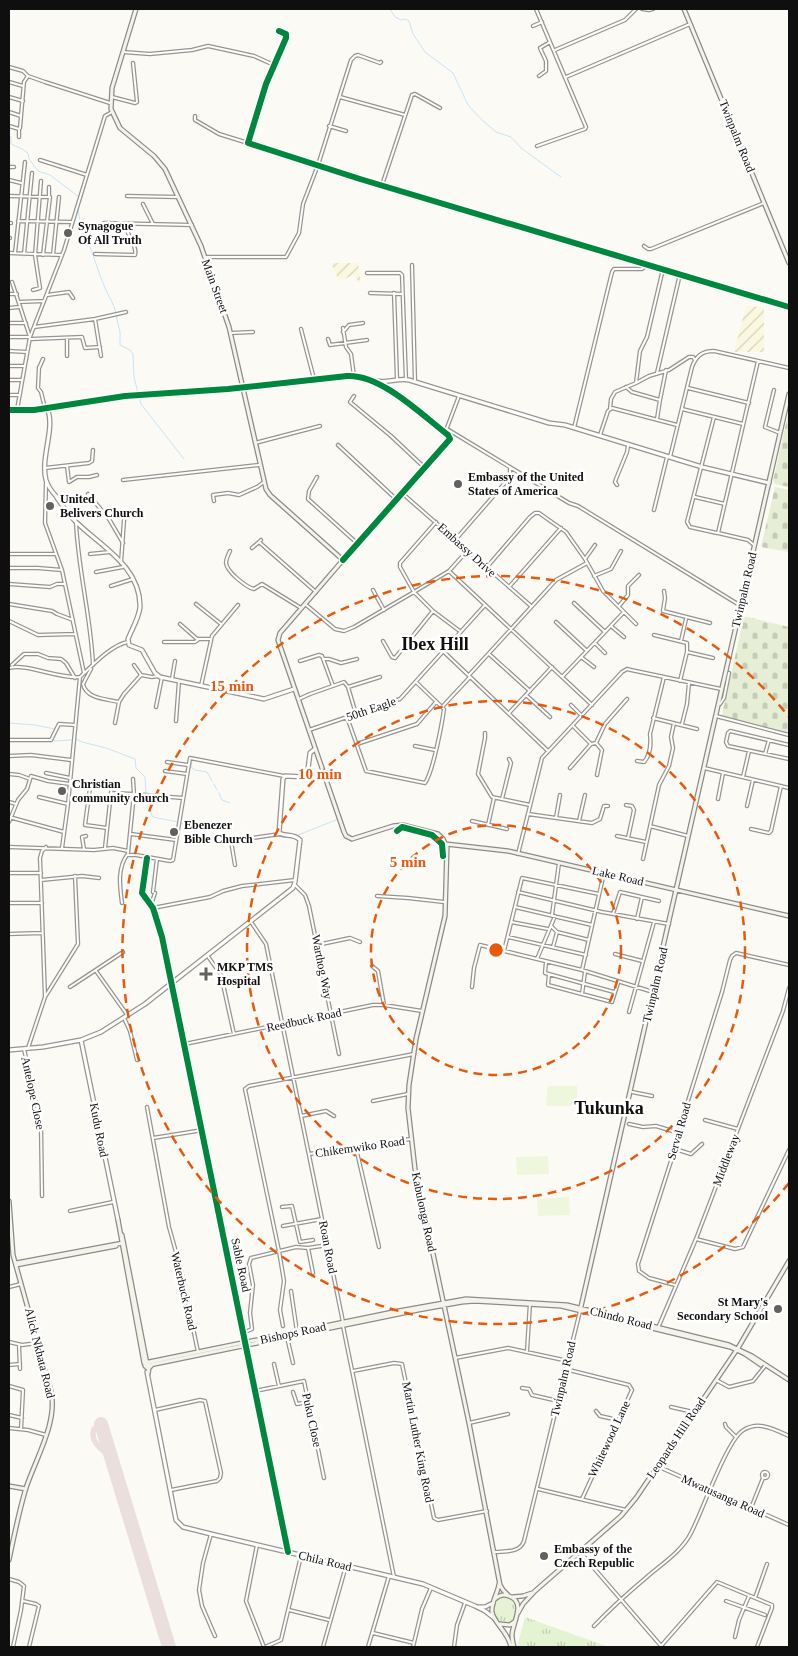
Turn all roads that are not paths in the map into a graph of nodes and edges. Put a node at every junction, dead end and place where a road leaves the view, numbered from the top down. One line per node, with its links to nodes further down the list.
1 (136, 9): 13 (main road, Main Street)
2 (536, 9): 7 (street)
3 (636, 9): 12 (street)
4 (642, 9): 5 (street)
5 (653, 9)
6 (684, 9): 8 (main road, Twinpalm Road)
7 (542, 22): 9 (street); 11 (street)
8 (690, 24): 20 (street); 61 (main road, Twinpalm Road)
9 (533, 26)
10 (279, 31): 16 (street)
11 (550, 42): 12 (street); 19 (street)
12 (554, 50): 20 (street)
13 (123, 52): 16 (street); 24 (main road, Main Street)
14 (381, 62): 25 (street)
15 (134, 63): 24 (street)
16 (274, 65): 39 (street)
17 (9, 67): 18 (street)
18 (28, 76): 22 (street); 27 (street)
19 (539, 76)
20 (565, 77): 40 (street)
21 (9, 82): 22 (street)
22 (23, 86): 26 (street)
23 (9, 97): 26 (street)
24 (110, 97): 27 (main road, Main Street)
25 (339, 97): 31 (street); 35 (street)
26 (23, 101): 32 (street)
27 (110, 103): 30 (main road, Main Street)
28 (440, 108): 31 (street)
29 (9, 112): 32 (street)
30 (112, 112): 47 (street); 60 (main road, Main Street)
31 (405, 115): 51 (street)
32 (22, 116): 36 (street)
33 (195, 116): 39 (street)
34 (9, 126): 36 (street)
35 (330, 126): 37 (street); 43 (street)
36 (19, 129): 38 (street)
37 (346, 131)
38 (19, 137)
39 (248, 143): 43 (street)
40 (537, 146)
41 (40, 160): 47 (street)
42 (25, 162): 50 (street)
43 (318, 165): 51 (street); 82 (street)
44 (9, 166): 45 (street)
45 (14, 167)
46 (32, 173): 53 (street)
47 (87, 175): 68 (street)
48 (9, 180): 50 (street)
49 (40, 181): 56 (street)
50 (22, 183): 55 (street)
51 (382, 185): 84 (street)
52 (49, 187): 57 (street)
53 (30, 195): 55 (street); 56 (street); 64 (street)
54 (9, 196): 55 (street)
55 (20, 196): 63 (street)
56 (40, 196): 57 (street); 65 (street)
57 (49, 196): 66 (street)
58 (126, 196): 60 (street)
59 (59, 197): 67 (street)
60 (180, 197): 72 (main road, Main Street)
61 (764, 202): 73 (street); 83 (main road, Twinpalm Road)
62 (144, 204): 71 (street)
63 (18, 221): 64 (street); 75 (street)
64 (27, 221): 65 (street); 76 (street)
65 (38, 222): 66 (street); 79 (street)
66 (47, 222): 67 (street); 77 (street)
67 (57, 222): 68 (street); 80 (street)
68 (72, 222): 81 (street)
69 (104, 223): 70 (street)
70 (130, 224): 71 (street); 78 (street)
71 (153, 224): 72 (street)
72 (192, 225): 82 (main road, Main Street)
73 (644, 246)
74 (9, 253): 75 (street)
75 (15, 253): 76 (street)
76 (24, 254): 79 (street)
77 (43, 254): 79 (street); 80 (street)
78 (95, 254)
79 (34, 255): 90 (street)
80 (53, 255): 81 (street)
81 (62, 255): 96 (street)
82 (205, 257): 113 (main road, Main Street)
83 (789, 263)
84 (648, 264): 86 (street); 165 (street)
85 (412, 265): 141 (street)
86 (663, 269): 88 (street); 142 (street)
87 (367, 273): 95 (street)
88 (680, 274): 102 (street); 132 (street)
89 (12, 282): 94 (street)
90 (34, 290)
91 (370, 293): 92 (street)
92 (394, 293): 95 (street); 135 (street)
93 (9, 294): 94 (street)
94 (17, 294): 99 (street)
95 (403, 294): 138 (street)
96 (47, 295): 97 (street); 98 (street)
97 (73, 298)
98 (44, 301): 99 (street); 108 (street)
99 (19, 302): 100 (street)
100 (20, 307): 101 (street); 106 (street)
101 (9, 308)
102 (789, 308)
103 (126, 312): 104 (street)
104 (95, 319): 108 (street); 120 (street)
105 (9, 323): 106 (street)
106 (26, 323): 115 (street)
107 (363, 324): 112 (street)
108 (36, 326): 115 (street)
109 (343, 328): 112 (street)
110 (301, 329): 134 (street)
111 (253, 332): 113 (street)
112 (343, 332): 119 (street)
113 (231, 333): 144 (main road, Main Street)
114 (9, 337): 115 (street)
115 (30, 338): 116 (street); 122 (street)
116 (67, 338): 120 (street); 123 (street)
117 (328, 338): 119 (street)
118 (367, 340): 119 (street)
119 (345, 343): 133 (street)
120 (100, 347): 124 (street)
121 (9, 351): 122 (street)
122 (27, 352): 129 (street)
123 (67, 356)
124 (102, 356)
125 (42, 360): 155 (street)
126 (695, 360): 127 (street); 131 (street); 146 (street)
127 (758, 361): 130 (street); 154 (street)
128 (9, 366): 129 (street)
129 (24, 366): 137 (street)
130 (789, 368)
131 (666, 370): 132 (street); 153 (street)
132 (657, 373): 142 (street)
133 (354, 376): 134 (street); 139 (street)
134 (314, 379): 144 (street)
135 (397, 379): 138 (street); 140 (street)
136 (9, 380): 137 (street)
137 (22, 380): 150 (street)
138 (406, 380): 141 (street)
139 (373, 381): 140 (street); 145 (street)
140 (385, 382): 145 (street)
141 (415, 382): 152 (street)
142 (636, 383): 143 (street)
143 (626, 386): 153 (street); 156 (street)
144 (243, 387): 155 (street); 170 (main road, Main Street)
145 (384, 387): 167 (street)
146 (687, 388): 154 (street); 157 (street)
147 (774, 390): 168 (street)
148 (789, 394): 168 (main road, Twinpalm Road)
149 (9, 395): 150 (street)
150 (20, 395): 159 (street)
151 (354, 396): 180 (street)
152 (459, 396): 165 (street); 166 (street)
153 (660, 400): 161 (street)
154 (749, 403): 162 (street)
155 (46, 408): 159 (street); 179 (street)
156 (610, 408): 161 (street); 169 (street)
157 (682, 408): 160 (street); 163 (street)
158 (9, 410): 159 (street)
159 (17, 410)
160 (714, 417): 162 (street); 178 (street)
161 (657, 420): 163 (street)
162 (744, 424): 181 (street)
163 (678, 425): 174 (street)
164 (320, 426): 170 (street)
165 (574, 428): 169 (street)
166 (447, 429): 167 (street); 177 (street)
167 (445, 433): 180 (street)
168 (780, 433): 187 (main road, Twinpalm Road)
169 (600, 437): 172 (street)
170 (255, 443): 175 (main road, Main Street)
171 (338, 445): 192 (street)
172 (628, 446): 174 (street); 188 (street)
173 (93, 450): 176 (street)
174 (668, 457): 178 (street); 195 (street)
175 (259, 464): 184 (street); 186 (main road, Main Street)
176 (67, 466): 179 (street); 182 (street)
177 (510, 466): 201 (street); 243 (street)
178 (702, 467): 181 (street); 191 (street)
179 (45, 468): 185 (street)
180 (425, 468): 190 (street)
181 (732, 474): 187 (street); 194 (street)
182 (97, 475)
183 (316, 476): 203 (street)
184 (123, 480)
185 (46, 481): 197 (street); 212 (street)
186 (264, 482): 193 (street); 215 (main road, Main Street)
187 (769, 483): 205 (main road, Twinpalm Road)
188 (617, 485)
189 (88, 494): 202 (street)
190 (403, 494): 192 (street); 198 (street, Embassy Drive)
191 (695, 496): 194 (street); 200 (street)
192 (397, 500): 203 (street)
193 (214, 501)
194 (726, 504): 200 (street)
195 (654, 510)
196 (129, 514): 202 (street)
197 (76, 522): 210 (street); 284 (street)
198 (436, 522): 201 (street, Embassy Drive); 234 (street)
199 (561, 528): 214 (street); 219 (street); 230 (street)
200 (718, 533): 205 (street)
201 (456, 539): 207 (street, Embassy Drive)
202 (123, 543): 216 (street)
203 (358, 544): 215 (street)
204 (595, 545): 214 (street)
205 (755, 545): 243 (main road, Twinpalm Road)
206 (252, 548): 233 (street)
207 (468, 550): 219 (street, Embassy Drive); 222 (street)
208 (230, 551): 244 (street)
209 (621, 551): 225 (street)
210 (111, 552): 213 (street); 216 (street)
211 (9, 554): 212 (street)
212 (58, 554): 221 (street)
213 (90, 554)
214 (585, 558): 217 (street)
215 (343, 560): 233 (main road)
216 (122, 563): 218 (street)
217 (587, 563): 225 (street); 241 (street)
218 (125, 566): 223 (street); 226 (street)
219 (487, 567): 230 (street, Embassy Drive)
220 (9, 568): 221 (street)
221 (62, 570): 228 (street)
222 (450, 571): 234 (street); 240 (street)
223 (96, 572)
224 (639, 575): 242 (street)
225 (594, 576): 242 (street)
226 (133, 579): 229 (street); 267 (street)
227 (9, 584): 228 (street)
228 (65, 584): 249 (street)
229 (111, 586)
230 (509, 587): 241 (street, Embassy Drive)
231 (373, 590): 245 (street)
232 (664, 590): 248 (street)
233 (316, 592): 238 (main road)
234 (414, 592): 245 (street); 246 (street)
235 (574, 603): 259 (street)
236 (9, 604): 249 (street)
237 (196, 604): 254 (street)
238 (305, 604): 244 (main road); 245 (street)
239 (238, 605): 254 (street)
240 (485, 605): 257 (street); 258 (street, 50th Eagle)
241 (531, 606): 257 (street)
242 (619, 606): 247 (street)
243 (741, 606): 307 (main road, Twinpalm Road)
244 (301, 608): 306 (main road)
245 (384, 610)
246 (433, 611): 258 (street); 265 (street)
247 (624, 612): 255 (street); 256 (street)
248 (686, 618): 252 (street); 266 (street)
249 (73, 620): 260 (street)
250 (9, 621): 260 (street)
251 (556, 622): 270 (street)
252 (710, 623)
253 (180, 624): 263 (street)
254 (221, 624): 264 (street)
255 (636, 624)
256 (611, 626): 259 (street); 262 (street)
257 (511, 629): 273 (street); 285 (street)
258 (461, 632): 271 (street, 50th Eagle)
259 (605, 632): 269 (street)
260 (76, 634): 288 (street)
261 (654, 635): 266 (street)
262 (624, 636)
263 (199, 639): 264 (street); 268 (street)
264 (210, 639): 303 (street)
265 (383, 641)
266 (681, 641): 272 (street)
267 (128, 642): 284 (street); 291 (street)
268 (164, 642)
269 (595, 643): 270 (street); 274 (street)
270 (587, 651): 275 (street)
271 (444, 652): 293 (street); 301 (street, 50th Eagle)
272 (687, 652): 276 (street); 300 (street)
273 (489, 654): 293 (street); 308 (street)
274 (605, 654)
275 (582, 657): 286 (street); 295 (street)
276 (713, 658)
277 (323, 660): 278 (street); 280 (street); 304 (street)
278 (357, 660)
279 (175, 661): 298 (street)
280 (300, 661)
281 (9, 662): 283 (street)
282 (134, 665): 290 (street)
283 (13, 666): 287 (street); 297 (street); 297 (street)
284 (92, 666): 288 (street); 313 (street)
285 (552, 667): 295 (street); 308 (street)
286 (594, 667)
287 (9, 668)
288 (84, 673): 294 (street)
289 (729, 673): 314 (street)
290 (141, 675): 291 (street); 313 (street)
291 (160, 676): 298 (street); 318 (street)
292 (380, 676): 305 (street)
293 (469, 676): 317 (street); 320 (street)
294 (80, 677): 297 (street); 330 (street)
295 (562, 677): 316 (street)
296 (664, 677): 300 (street); 316 (street); 325 (street)
297 (75, 678)
298 (172, 679): 299 (street)
299 (179, 681): 303 (street); 326 (street)
300 (680, 681): 302 (street)
301 (416, 682): 312 (street); 319 (street, 50th Eagle)
302 (689, 683): 307 (street); 329 (street)
303 (200, 686): 306 (street)
304 (333, 686): 305 (street); 311 (street)
305 (348, 687): 319 (street)
306 (294, 689): 311 (main road)
307 (721, 689): 314 (main road, Twinpalm Road)
308 (530, 691): 309 (street)
309 (526, 695): 320 (street); 324 (street)
310 (628, 699): 338 (street)
311 (298, 700): 333 (main road)
312 (437, 701): 317 (street); 339 (street)
313 (119, 702): 327 (street)
314 (718, 704): 322 (main road, Twinpalm Road)
315 (571, 705): 321 (street)
316 (592, 705): 321 (street)
317 (443, 706): 344 (street)
318 (156, 707)
319 (356, 714): 323 (street, 50th Eagle)
320 (509, 714): 346 (street)
321 (582, 716): 331 (street)
322 (716, 716): 335 (street); 356 (main road, Twinpalm Road)
323 (347, 717): 333 (street, 50th Eagle); 339 (street)
324 (550, 717)
325 (653, 718): 328 (street); 352 (street)
326 (176, 721)
327 (115, 723)
328 (674, 723): 329 (street); 397 (street)
329 (682, 724): 332 (street)
330 (75, 725): 336 (street); 351 (street)
331 (573, 726): 340 (street); 346 (street)
332 (697, 729)
333 (309, 730): 343 (main road)
334 (485, 733): 380 (street)
335 (789, 734)
336 (9, 740)
337 (769, 740): 341 (street); 345 (street); 347 (street)
338 (596, 742): 340 (street); 362 (street)
339 (356, 744): 344 (street)
340 (591, 744): 355 (street)
341 (789, 745)
342 (415, 746): 344 (street)
343 (315, 749): 363 (street); 411 (main road)
344 (435, 750)
345 (750, 751): 347 (street); 365 (street)
346 (548, 752): 387 (street)
347 (765, 754): 350 (street)
348 (9, 756): 351 (street)
349 (509, 758): 381 (street)
350 (789, 759)
351 (71, 760): 364 (street)
352 (637, 761)
353 (167, 762): 354 (street)
354 (188, 765): 361 (street); 363 (street)
355 (570, 768)
356 (704, 768): 359 (street); 407 (main road, Twinpalm Road)
357 (165, 772): 361 (street)
358 (46, 773): 364 (street)
359 (723, 773): 365 (street); 382 (street)
360 (9, 774): 366 (street)
361 (187, 774): 379 (street)
362 (597, 775)
363 (285, 776): 404 (street)
364 (70, 778): 370 (street)
365 (743, 778): 368 (street)
366 (30, 779): 370 (street); 384 (street)
367 (133, 779): 375 (street)
368 (753, 780): 371 (street); 389 (street)
369 (113, 782): 374 (street)
370 (70, 784): 385 (street)
371 (781, 786): 373 (street); 400 (street)
372 (90, 788): 398 (street)
373 (789, 788)
374 (111, 793): 375 (street); 398 (street)
375 (134, 794): 379 (street); 403 (street)
376 (560, 795): 392 (street)
377 (584, 795): 394 (street)
378 (39, 797): 385 (street)
379 (183, 798): 409 (street)
380 (494, 798): 381 (street); 396 (street)
381 (502, 799): 387 (street)
382 (718, 799)
383 (9, 802): 384 (street)
384 (16, 804): 391 (street)
385 (68, 804): 402 (street)
386 (626, 804): 408 (street)
387 (530, 805): 390 (street)
388 (608, 806): 394 (street)
389 (747, 806)
390 (528, 814): 392 (street); 418 (street)
391 (10, 818): 395 (street); 402 (street)
392 (556, 818): 394 (street)
393 (472, 821): 396 (street)
394 (579, 821)
395 (9, 822)
396 (488, 825): 399 (street)
397 (650, 826): 407 (street); 410 (street)
398 (107, 828): 415 (street)
399 (507, 829)
400 (751, 829)
401 (397, 831): 419 (street)
402 (64, 832): 414 (street)
403 (130, 834): 409 (street); 417 (street)
404 (280, 834): 424 (street); 431 (street)
405 (86, 836): 416 (street)
406 (617, 836): 408 (street)
407 (688, 836): 432 (main road, Twinpalm Road)
408 (628, 838): 410 (street)
409 (176, 840): 421 (street)
410 (646, 842): 422 (street)
411 (446, 844): 418 (main road, Lake Road); 446 (main road, Kabulonga Road)
412 (9, 847): 413 (street)
413 (46, 847): 414 (street); 427 (street)
414 (62, 848): 416 (street)
415 (105, 848): 416 (street); 417 (street)
416 (84, 849)
417 (128, 853): 420 (street); 445 (street)
418 (518, 854): 423 (main road, Lake Road)
419 (443, 856)
420 (147, 858): 421 (street); 449 (street, Sable Road)
421 (157, 859): 449 (street)
422 (643, 859)
423 (559, 863): 426 (main road, Lake Road); 434 (street)
424 (235, 865)
425 (9, 873): 427 (street)
426 (604, 873): 435 (main road, Lake Road); 439 (street)
427 (41, 874): 430 (street)
428 (75, 876): 429 (street); 430 (street); 495 (street)
429 (99, 878)
430 (41, 880): 448 (street)
431 (296, 880): 433 (street); 449 (street)
432 (678, 882): 435 (main road); 436 (main road, Twinpalm Road)
433 (295, 885): 456 (street); 469 (street, Warthog Way)
434 (555, 886): 438 (street); 439 (street); 443 (street)
435 (670, 888): 436 (main road, Lake Road)
436 (677, 890): 437 (main road, Lake Road); 442 (main road, Twinpalm Road)
437 (684, 891): 442 (main road); 454 (main road, Lake Road)
438 (518, 892): 443 (street); 450 (street)
439 (599, 894): 451 (street)
440 (377, 896): 446 (street)
441 (642, 897): 444 (street); 452 (street); 455 (street)
442 (676, 898): 459 (main road, Twinpalm Road)
443 (554, 900): 451 (street); 453 (street)
444 (659, 901)
445 (122, 902)
446 (446, 902): 497 (main road, Kabulonga Road)
447 (9, 903): 448 (street)
448 (42, 903): 464 (street)
449 (152, 906): 486 (street, Sable Road)
450 (515, 907): 453 (street); 457 (street)
451 (595, 910): 452 (street); 460 (street)
452 (613, 914): 455 (street)
453 (553, 916): 460 (street); 461 (street)
454 (789, 916)
455 (637, 919): 458 (street)
456 (251, 922): 475 (street); 501 (street, Roan Road)
457 (511, 922): 462 (street); 466 (street)
458 (654, 922): 459 (street); 478 (street)
459 (669, 924): 493 (main road, Twinpalm Road)
460 (592, 925): 467 (street)
461 (552, 926): 462 (street); 463 (street)
462 (549, 929): 470 (street)
463 (557, 932): 467 (street); 471 (street)
464 (42, 933): 465 (street); 495 (street)
465 (9, 934)
466 (508, 937): 470 (street); 472 (street)
467 (589, 940): 476 (street)
468 (360, 942): 469 (street)
469 (317, 944): 499 (street, Warthog Way)
470 (544, 945): 471 (street); 477 (street)
471 (553, 947): 476 (street)
472 (504, 951): 477 (street); 489 (street)
473 (123, 952): 482 (street)
474 (615, 954): 478 (street)
475 (207, 955): 486 (street); 502 (street)
476 (586, 955): 483 (street)
477 (537, 959): 479 (street)
478 (643, 961): 490 (street)
479 (546, 962): 483 (street); 484 (street)
480 (789, 965): 522 (street, Serval Road)
481 (372, 966): 496 (street)
482 (95, 970): 488 (street); 500 (street)
483 (583, 971): 485 (street); 487 (street)
484 (549, 974): 487 (street); 494 (street)
485 (618, 982): 490 (street); 492 (street)
486 (172, 983): 500 (street); 504 (street, Sable Road)
487 (584, 984): 492 (street); 494 (street)
488 (70, 987)
489 (472, 987)
490 (636, 987): 493 (street); 498 (street)
491 (789, 988): 520 (street, Middleway)
492 (614, 992): 494 (street)
493 (653, 992): 511 (main road, Twinpalm Road)
494 (582, 994)
495 (45, 997): 505 (street)
496 (384, 1005): 497 (street, Reedbuck Road); 499 (street, Reedbuck Road)
497 (423, 1012): 508 (main road, Kabulonga Road)
498 (629, 1012)
499 (331, 1014): 501 (street, Reedbuck Road); 507 (street, Warthog Way)
500 (126, 1017): 503 (street); 509 (street)
501 (281, 1024): 502 (street, Reedbuck Road); 510 (street, Roan Road)
502 (234, 1034): 504 (street, Reedbuck Road)
503 (81, 1040): 505 (street); 532 (street, Kudu Road)
504 (184, 1044): 521 (street, Sable Road)
505 (26, 1048): 506 (street); 530 (street, Antelope Close)
506 (9, 1050)
507 (339, 1054)
508 (414, 1054): 510 (street); 512 (main road, Kabulonga Road)
509 (137, 1060)
510 (292, 1076): 516 (street, Roan Road); 548 (street)
511 (630, 1091): 513 (street); 558 (main road, Twinpalm Road)
512 (408, 1094): 514 (street); 524 (main road, Kabulonga Road)
513 (652, 1096)
514 (373, 1101)
515 (146, 1107): 523 (street, Waterbuck Road)
516 (301, 1116): 517 (street); 529 (street, Roan Road)
517 (334, 1116)
518 (705, 1120): 520 (street)
519 (629, 1124): 522 (street)
520 (738, 1129): 541 (street, Middleway)
521 (202, 1130): 523 (street); 563 (street, Sable Road)
522 (679, 1133): 527 (street, Serval Road)
523 (153, 1138): 573 (street, Waterbuck Road)
524 (411, 1139): 526 (street, Chikemwiko Road); 557 (main road, Kabulonga Road)
525 (702, 1144): 527 (street)
526 (356, 1148): 529 (street, Chikemwiko Road); 546 (street)
527 (675, 1149): 553 (street, Serval Road)
528 (789, 1150): 541 (street)
529 (309, 1154): 536 (street, Roan Road)
530 (42, 1196)
531 (9, 1201): 535 (main road, Alick Nkhata Road)
532 (114, 1202): 534 (street); 537 (street, Kudu Road)
533 (282, 1206): 538 (street)
534 (70, 1211)
535 (9, 1217): 540 (main road, Alick Nkhata Road)
536 (322, 1219): 538 (street); 545 (street, Roan Road)
537 (118, 1220): 543 (main road, Kudu Road); 544 (main road)
538 (296, 1224): 539 (street); 542 (street)
539 (283, 1226)
540 (10, 1239): 550 (main road, Alick Nkhata Road)
541 (696, 1239): 553 (street, Middleway)
542 (313, 1240)
543 (123, 1244): 544 (main road); 550 (main road); 576 (main road, Kudu Road); 584 (main road, Kudu Road)
544 (110, 1245): 550 (main road)
545 (328, 1246): 547 (street); 559 (street, Roan Road)
546 (379, 1247)
547 (308, 1248): 548 (street); 551 (street)
548 (279, 1251): 560 (street); 563 (street)
549 (789, 1261): 567 (main road, Leopards Hill Road)
550 (16, 1264): 552 (main road, Alick Nkhata Road)
551 (313, 1273)
552 (22, 1284): 554 (street); 566 (main road, Alick Nkhata Road)
553 (675, 1285): 561 (street, Middleway)
554 (9, 1287)
555 (291, 1291): 562 (street)
556 (530, 1303): 557 (main road, Chindo Road); 558 (main road, Chindo Road); 572 (street)
557 (443, 1304): 559 (main road, Bishops Road); 577 (main road, Kabulonga Road)
558 (580, 1310): 561 (main road, Chindo Road); 578 (street, Twinpalm Road)
559 (343, 1324): 562 (main road, Bishops Road); 564 (main road, Bishops Road); 588 (street, Roan Road)
560 (283, 1326)
561 (658, 1329): 570 (main road, Chindo Road)
562 (298, 1332): 568 (main road, Bishops Road)
563 (244, 1333): 568 (street, Sable Road)
564 (287, 1337): 568 (main road, Bishops Road); 580 (street)
565 (9, 1342): 569 (street)
566 (38, 1343): 569 (street); 611 (main road, Alick Nkhata Road)
567 (741, 1343): 570 (main road); 571 (main road, Leopards Hill Road); 574 (main road)
568 (246, 1344): 573 (main road, Bishops Road); 579 (main road, Bishops Road); 595 (street, Sable Road)
569 (20, 1345): 581 (street)
570 (731, 1347): 571 (main road, Chindo Road); 575 (main road)
571 (737, 1349): 574 (main road, Chindo Road); 575 (main road, Leopards Hill Road)
572 (527, 1351): 577 (street); 578 (street)
573 (198, 1352): 579 (main road, Bishops Road)
574 (743, 1352): 575 (main road); 585 (main road, Chindo Road)
575 (733, 1356): 590 (main road, Leopards Hill Road)
576 (145, 1357): 579 (main road); 584 (main road, Kudu Road)
577 (455, 1358): 607 (main road, Kabulonga Road)
578 (568, 1361): 587 (street, Twinpalm Road)
579 (153, 1363): 584 (main road, Bishops Road); 589 (main road)
580 (293, 1363)
581 (20, 1364): 583 (street); 586 (street)
582 (274, 1364): 593 (street)
583 (9, 1365)
584 (146, 1365): 589 (street, Kudu Road)
585 (765, 1366): 590 (street); 591 (main road, Chindo Road)
586 (20, 1369)
587 (565, 1369): 597 (street, Twinpalm Road); 606 (street, Whitewood Lane)
588 (352, 1371): 625 (street, Martin Luther King Road); 639 (street, Roan Road)
589 (148, 1374): 600 (street, Kudu Road)
590 (716, 1380): 602 (main road, Leopards Hill Road)
591 (789, 1381)
592 (9, 1386): 605 (street)
593 (279, 1386): 595 (street, Puku Close); 598 (street, Puku Close)
594 (522, 1388): 597 (street)
595 (255, 1391): 630 (street, Sable Road)
596 (293, 1392): 598 (street)
597 (558, 1401): 620 (street, Twinpalm Road)
598 (308, 1402): 615 (street, Puku Close)
599 (671, 1407): 602 (street)
600 (154, 1410): 619 (street, Kudu Road); 619 (street)
601 (596, 1411): 606 (street)
602 (693, 1412): 614 (main road, Leopards Hill Road)
603 (508, 1414): 607 (street)
604 (9, 1415): 605 (street)
605 (22, 1418): 610 (street)
606 (618, 1420): 622 (street, Whitewood Lane)
607 (469, 1423): 625 (main road, Kabulonga Road)
608 (725, 1424): 613 (street)
609 (9, 1428): 610 (street)
610 (21, 1429): 611 (street)
611 (46, 1435): 618 (main road, Alick Nkhata Road)
612 (789, 1436): 613 (street)
613 (736, 1437): 621 (street)
614 (657, 1466): 621 (street, Mwatusanga Road); 624 (main road, Leopards Hill Road)
615 (324, 1478)
616 (763, 1478): 623 (street)
617 (9, 1486): 618 (main road)
618 (26, 1489): 633 (main road, Alick Nkhata Road)
619 (170, 1490): 626 (street, Kudu Road)
620 (538, 1490): 622 (street); 631 (street, Twinpalm Road)
621 (710, 1490): 623 (street, Mwatusanga Road); 647 (street)
622 (582, 1499): 624 (street)
623 (751, 1508): 627 (street, Mwatusanga Road)
624 (626, 1510): 632 (main road, Leopards Hill Road)
625 (487, 1511): 631 (main road, Kabulonga Road)
626 (176, 1520): 628 (street, Chila Road)
627 (789, 1525)
628 (211, 1534): 629 (street, Chila Road); 663 (street)
629 (257, 1545): 630 (street, Chila Road); 668 (street)
630 (288, 1552): 634 (street, Chila Road)
631 (494, 1552): 640 (main road, Kabulonga Road)
632 (580, 1552): 643 (main road, Leopards Hill Road); 647 (street)
633 (10, 1553): 635 (main road, Alick Nkhata Road)
634 (301, 1556): 637 (street, Chila Road); 654 (street)
635 (9, 1560)
636 (767, 1564): 646 (street)
637 (346, 1566): 638 (street, Chila Road); 658 (street)
638 (389, 1576): 639 (street, Chila Road); 662 (street)
639 (394, 1577): 642 (street, Chila Road)
640 (499, 1578): 644 (main road, Kabulonga Road); 649 (main road, Kabulonga Road)
641 (9, 1579): 648 (street)
642 (431, 1588): 651 (street, Chila Road); 665 (street)
643 (535, 1591): 644 (main road, Leopards Hill Road); 655 (main road, Leopards Hill Road)
644 (510, 1596): 649 (main road); 655 (main road)
645 (749, 1596): 646 (street); 653 (street); 674 (street)
646 (755, 1598): 675 (street)
647 (621, 1599): 661 (street); 674 (street)
648 (22, 1601): 666 (street); 667 (street)
649 (494, 1601): 652 (street, Chila Road); 657 (main road)
650 (726, 1601): 653 (street)
651 (465, 1603): 652 (street, Chila Road); 672 (street)
652 (475, 1606): 657 (street, Chila Road)
653 (744, 1607): 656 (street); 664 (street)
654 (289, 1610): 658 (street); 668 (street)
655 (518, 1614): 659 (main road)
656 (765, 1615)
657 (494, 1619): 660 (main road)
658 (330, 1620): 669 (street)
659 (516, 1620): 660 (main road); 673 (main road)
660 (499, 1624): 673 (main road)
661 (594, 1626)
662 (372, 1633): 665 (street); 670 (street)
663 (216, 1636)
664 (735, 1637)
665 (414, 1643): 671 (street)
666 (13, 1647)
667 (29, 1647)
668 (265, 1647)
669 (323, 1647)
670 (368, 1647)
671 (413, 1647)
672 (454, 1647)
673 (512, 1647)
674 (662, 1647)
675 (757, 1647)

